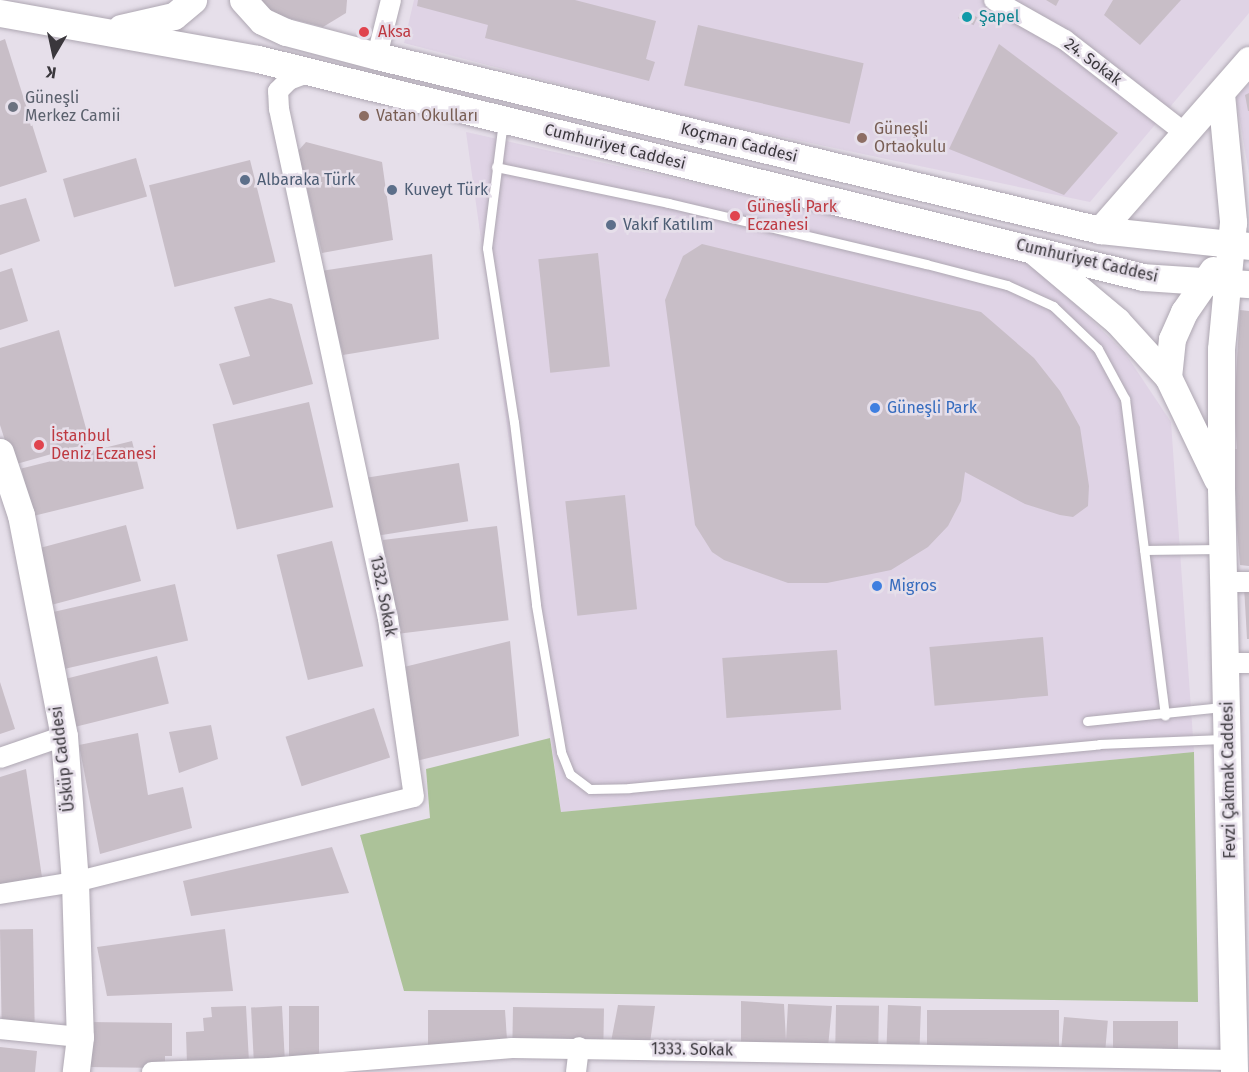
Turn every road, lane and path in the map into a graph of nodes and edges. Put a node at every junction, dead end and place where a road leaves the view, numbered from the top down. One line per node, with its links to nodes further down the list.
1 (193, 0): 6 (main road)
2 (243, 0): 7 (main road, Koçman Caddesi)
3 (391, 0): 7 (street)
4 (994, 0): 12 (street, 24. Sokak)
5 (0, 13): 6 (main road, Cumhuriyet Caddesi)
6 (102, 31): 9 (main road, Cumhuriyet Caddesi)
7 (377, 56): 14 (main road, Koçman Caddesi)
8 (1249, 60): 10 (main road)
9 (310, 72): 11 (main road, Cumhuriyet Caddesi); 32 (street, 1332. Sokak)
10 (1221, 94): 12 (main road); 15 (main road, Fevzi Çakmak Caddesi)
11 (503, 119): 13 (lane); 16 (main road, Cumhuriyet Caddesi)
12 (1185, 133): 14 (main road)
13 (496, 167): 22 (lane); 30 (lane)
14 (1100, 230): 15 (main road, Koçman Caddesi)
15 (1241, 246): 17 (main road, Fevzi Çakmak Caddesi)
16 (1030, 248): 17 (main road, Cumhuriyet Caddesi); 18 (main road)
17 (1227, 283): 18 (main road); 20 (main road, Fevzi Çakmak Caddesi)
18 (1168, 376): 20 (main road)
19 (0, 452): 29 (main road, Üsküp Caddesi)
20 (1221, 488): 21 (main road, Fevzi Çakmak Caddesi)
21 (1221, 549): 22 (lane); 23 (main road, Fevzi Çakmak Caddesi)
22 (1144, 550): 27 (lane)
23 (1221, 582): 24 (street); 25 (main road, Fevzi Çakmak Caddesi)
24 (1249, 582)
25 (1238, 663): 26 (main road, Fevzi Çakmak Caddesi)
26 (1228, 706): 27 (lane); 30 (main road, Fevzi Çakmak Caddesi)
27 (1165, 715): 28 (lane)
28 (1087, 721)
29 (64, 736): 31 (street); 32 (main road, Üsküp Caddesi)
30 (1228, 738): 37 (main road, Fevzi Çakmak Caddesi)
31 (0, 758)
32 (75, 882): 33 (street); 35 (main road, Üsküp Caddesi)
33 (0, 894)
34 (0, 1029): 35 (street)
35 (80, 1037): 38 (main road, Üsküp Caddesi)
36 (579, 1047): 37 (street, 1333. Sokak); 39 (street, 1333. Sokak); 40 (street)
37 (1237, 1052)
38 (75, 1072)
39 (152, 1072)
40 (576, 1072)

